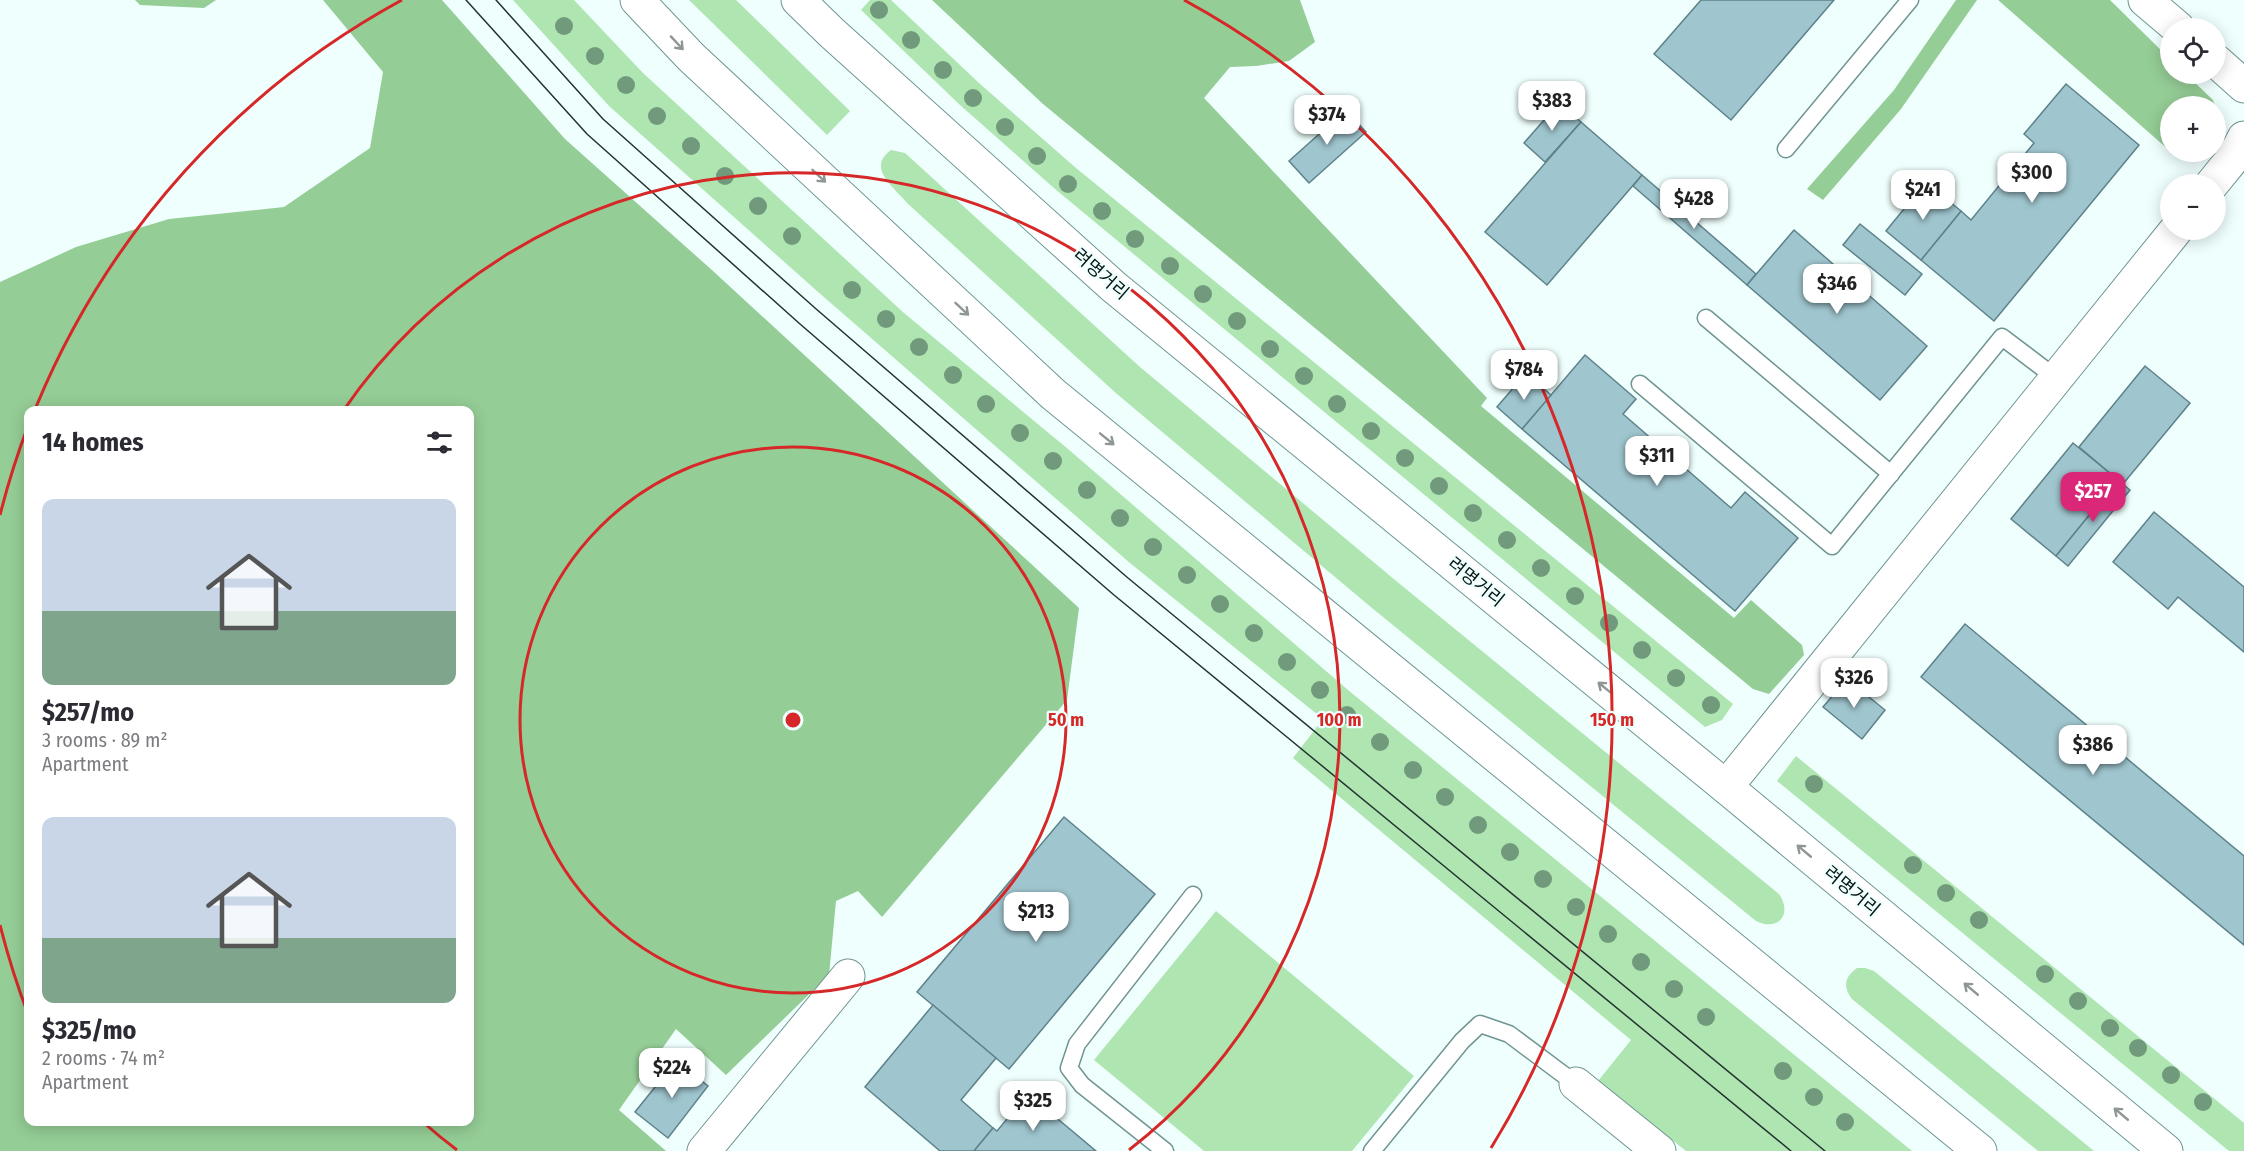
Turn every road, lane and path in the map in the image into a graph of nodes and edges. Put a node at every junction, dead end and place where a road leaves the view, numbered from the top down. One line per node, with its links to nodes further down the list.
1 (637, 0): 22 (main road, one-way to 22)
2 (1910, 0): 7 (lane)
3 (2145, 0): 5 (main road)
4 (805, 2): 14 (main road, 려명거리, one-way to 4)
5 (2166, 18)
6 (2244, 138): 8 (main road)
7 (1786, 148)
8 (2220, 174)
9 (2168, 240): 11 (main road)
10 (1706, 318): 13 (lane)
11 (2056, 378): 13 (lane); 14 (main road)
12 (1640, 384): 13 (lane)
13 (1891, 474)
14 (1726, 787): 23 (main road, 려명거리, one-way to 14)
15 (1193, 895): 19 (lane)
16 (848, 976): 18 (main road)
17 (1576, 1084): 20 (lane); 21 (main road)
18 (704, 1151)
19 (1165, 1151)
20 (1372, 1151)
21 (1659, 1151)
22 (1980, 1151)
23 (2166, 1151)

